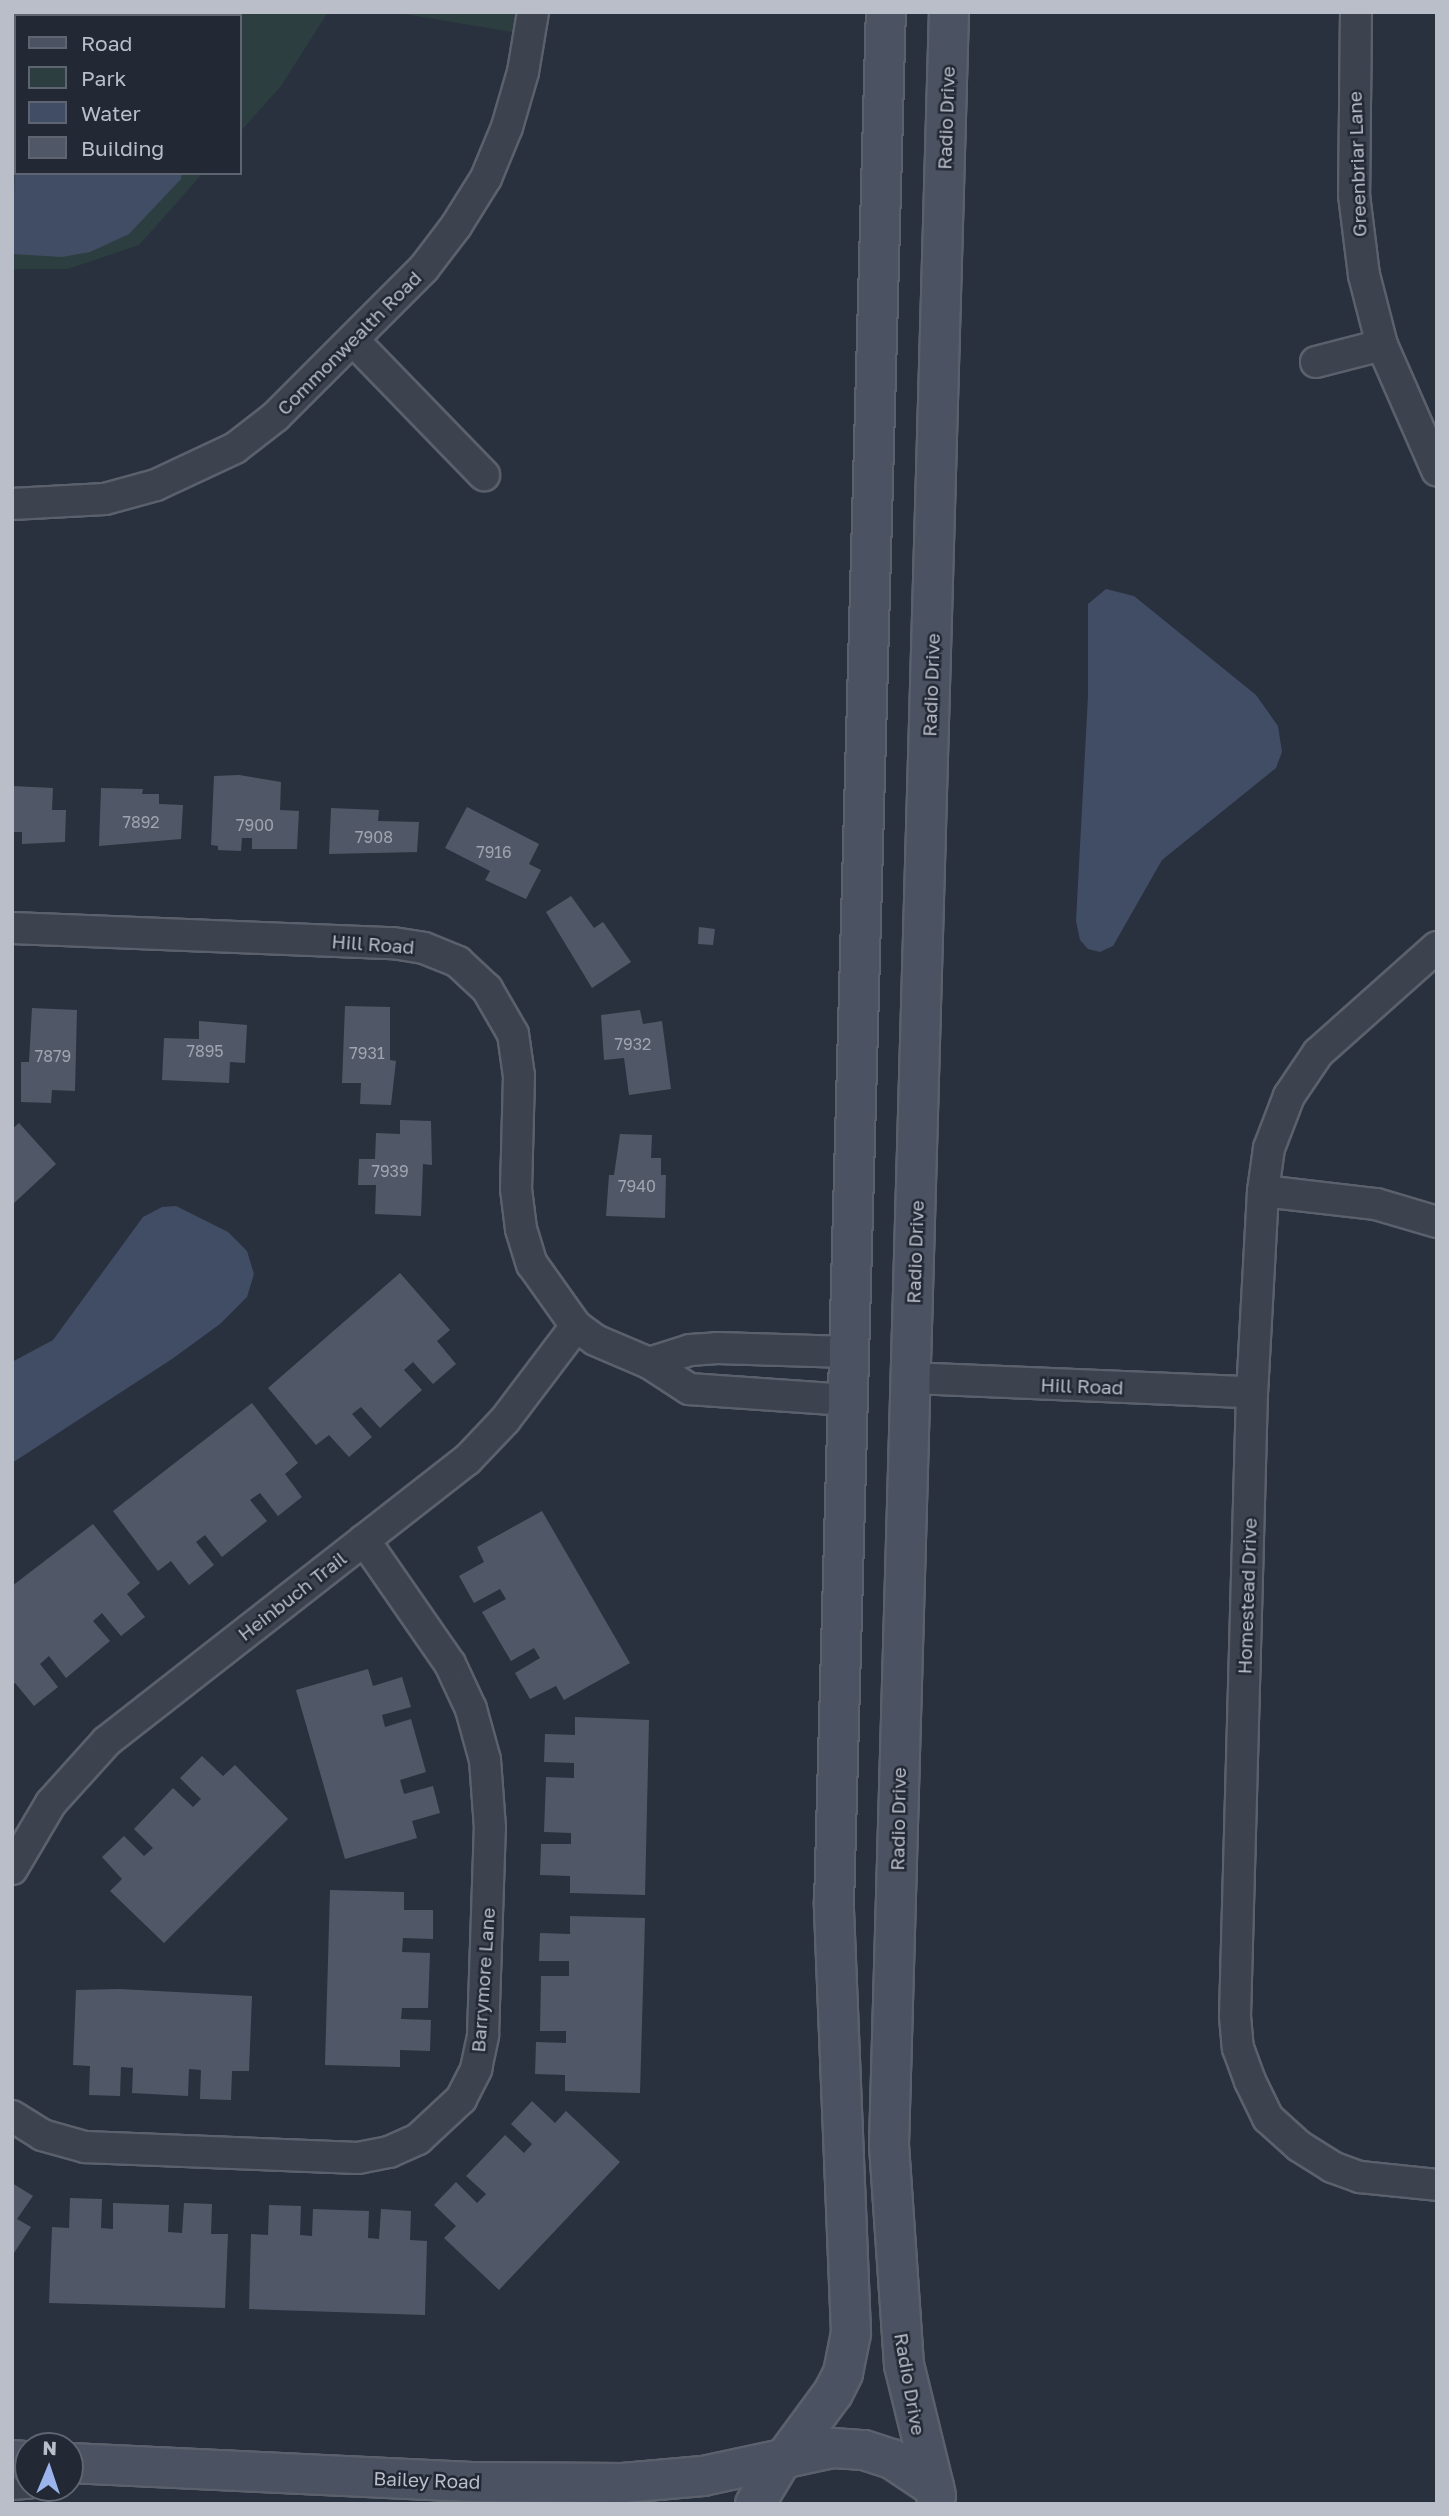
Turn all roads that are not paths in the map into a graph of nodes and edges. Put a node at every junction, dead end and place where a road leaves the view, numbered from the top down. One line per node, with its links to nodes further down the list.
1 (533, 12): 5 (street, Commonwealth Road)
2 (886, 12): 16 (main road)
3 (949, 12): 18 (main road, Radio Drive)
4 (1356, 12): 6 (street, Greenbriar Lane)
5 (354, 341): 9 (street); 10 (street, Commonwealth Road)
6 (1382, 345): 7 (street); 8 (street, Greenbriar Lane)
7 (1316, 362)
8 (1437, 470)
9 (484, 475)
10 (12, 504)
11 (12, 928): 15 (street, Hill Road)
12 (1437, 947): 13 (street, Homestead Drive)
13 (1263, 1191): 14 (street); 19 (street, Homestead Drive)
14 (1437, 1222)
15 (576, 1326): 17 (street, Hill Road); 21 (street, Heinbuch Trail)
16 (848, 1352): 17 (street); 20 (main road)
17 (649, 1363): 20 (street, Hill Road)
18 (911, 1378): 19 (street, Hill Road); 29 (main road, Radio Drive)
19 (1252, 1392): 24 (street, Homestead Drive)
20 (847, 1400): 25 (main road)
21 (364, 1540): 22 (street, Heinbuch Trail); 23 (street, Barrymore Lane)
22 (12, 1869)
23 (12, 2116)
24 (1437, 2185)
25 (784, 2458): 27 (main road, Bailey Road); 29 (main road, Bailey Road); 30 (main road)
26 (84, 2464): 27 (main road, Bailey Road)
27 (141, 2467): 28 (street)
28 (84, 2476)
29 (940, 2496)
30 (755, 2504)

